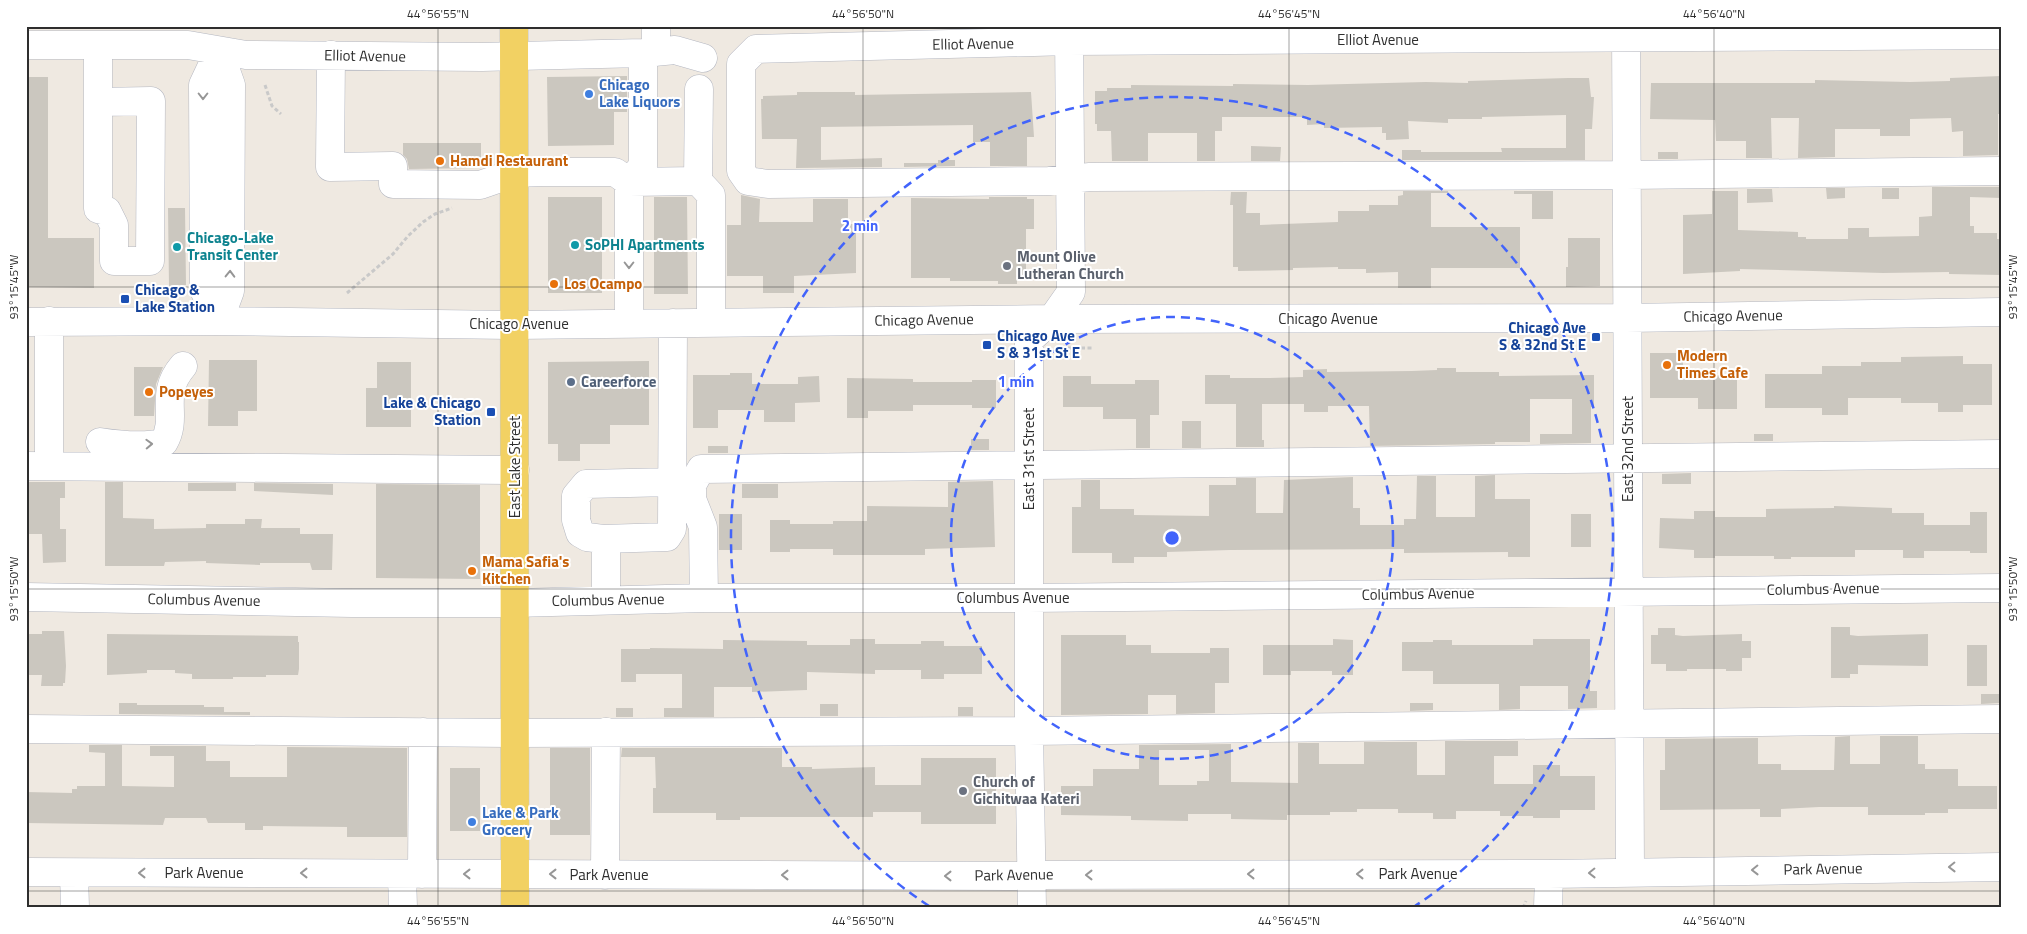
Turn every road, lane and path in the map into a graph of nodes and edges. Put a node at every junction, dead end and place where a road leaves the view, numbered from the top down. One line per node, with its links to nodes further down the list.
1 (514, 26): 10 (main road, East Lake Street)
2 (1626, 32): 3 (street, Elliot Avenue); 4 (street, Elliot Avenue); 18 (street, East 32nd Street)
3 (1069, 34): 19 (street, East 31st Street); 19 (street, Elliot Avenue)
4 (2001, 35)
5 (661, 42): 10 (street, Elliot Avenue); 11 (street, Elliot Avenue); 21 (street)
6 (26, 44): 7 (street, Elliot Avenue)
7 (98, 45): 8 (street, Elliot Avenue); 14 (street)
8 (219, 51): 9 (street, Elliot Avenue); 27 (street)
9 (331, 55): 10 (street, Elliot Avenue); 17 (street)
10 (515, 57): 17 (main road, East Lake Street)
11 (704, 58)
12 (265, 85): 15 (path)
13 (698, 89): 20 (street)
14 (98, 102): 14 (street)
15 (281, 114)
16 (2001, 171): 18 (street)
17 (515, 173): 21 (street); 32 (main road, East Lake Street)
18 (1627, 175): 19 (street); 25 (street, East 32nd Street)
19 (1071, 180): 26 (street, East 31st Street)
20 (698, 181): 21 (street); 29 (street)
21 (629, 182): 30 (street, one-way to 30)
22 (457, 206): 23 (path)
23 (347, 293)
24 (2001, 312): 25 (street, Chicago Avenue)
25 (1627, 318): 26 (street, Chicago Avenue); 38 (street, East 32nd Street)
26 (1052, 319): 29 (street, Chicago Avenue); 39 (street, East 31st Street)
27 (220, 321): 28 (street, Chicago Avenue); 32 (street, Chicago Avenue)
28 (38, 322): 40 (street)
29 (711, 322): 31 (street, Chicago Avenue)
30 (629, 323): 31 (street, Chicago Avenue); 32 (street, Chicago Avenue)
31 (673, 323): 42 (street)
32 (515, 324): 41 (main road, East Lake Street)
33 (1092, 348): 34 (path)
34 (1052, 352)
35 (183, 366): 36 (street, one-way to 35)
36 (100, 442)
37 (2001, 454): 38 (street)
38 (1628, 458): 39 (street); 45 (street, East 32nd Street)
39 (1029, 465): 47 (street); 48 (street, East 31st Street)
40 (38, 466): 41 (street)
41 (515, 470): 50 (main road, East Lake Street)
42 (672, 482): 43 (street); 43 (street)
43 (603, 539): 49 (street)
44 (2001, 588): 45 (street, Columbus Avenue)
45 (1628, 592): 48 (street, Columbus Avenue); 52 (street, East 32nd Street)
46 (26, 597): 50 (street, Columbus Avenue)
47 (704, 598): 48 (street, Columbus Avenue); 49 (street, Columbus Avenue)
48 (1029, 598): 54 (street, East 31st Street)
49 (606, 599): 50 (street, Columbus Avenue)
50 (514, 602): 57 (main road, East Lake Street)
51 (2001, 719): 52 (street)
52 (1629, 724): 54 (street); 61 (street, East 32nd Street)
53 (26, 729): 55 (street)
54 (1029, 731): 56 (street); 66 (street, East 31st Street)
55 (424, 732): 57 (street); 62 (street)
56 (606, 732): 57 (street); 65 (street)
57 (515, 733): 63 (main road, East Lake Street)
58 (2001, 866): 61 (street, Park Avenue, one-way to 61)
59 (26, 872): 60 (street, Park Avenue)
60 (74, 872): 62 (street, Park Avenue, one-way to 60); 67 (street)
61 (1630, 872): 64 (street, Park Avenue, one-way to 64)
62 (412, 874): 63 (street, Park Avenue, one-way to 62); 68 (street)
63 (515, 874): 65 (street, Park Avenue, one-way to 63); 69 (main road, East Lake Street)
64 (1549, 874): 66 (street, Park Avenue, one-way to 66); 71 (street)
65 (605, 875): 66 (street, Park Avenue, one-way to 65)
66 (1031, 875): 70 (street, East 31st Street)
67 (75, 908)
68 (403, 908)
69 (515, 908)
70 (1032, 908)
71 (1548, 908)

